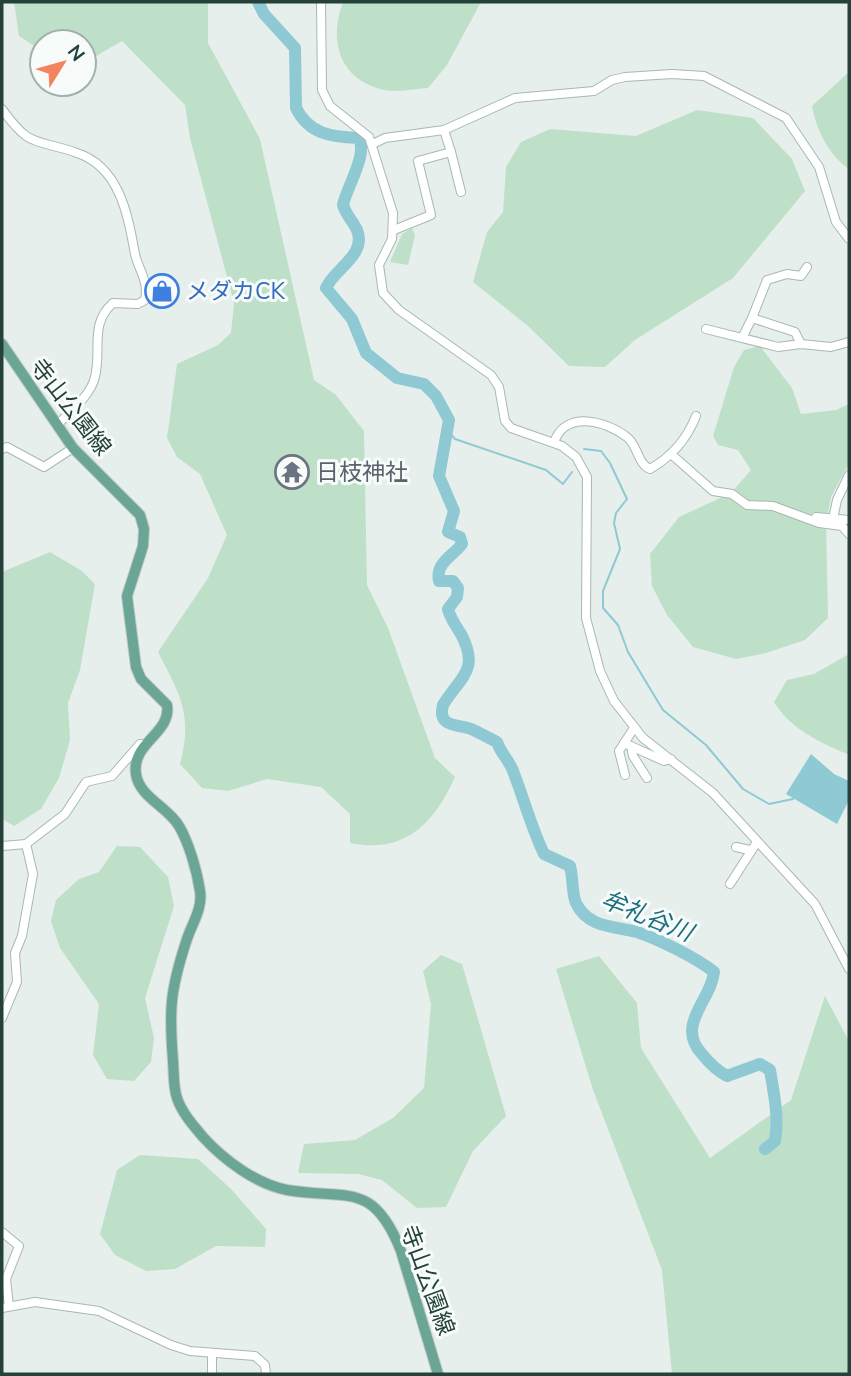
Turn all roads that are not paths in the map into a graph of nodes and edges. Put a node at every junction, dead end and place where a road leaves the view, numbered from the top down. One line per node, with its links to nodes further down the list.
1 (321, 2): 4 (street)
2 (2, 109): 18 (street)
3 (444, 130): 4 (street); 5 (street); 8 (street)
4 (373, 144): 7 (street)
5 (452, 152): 6 (street); 7 (street)
6 (461, 191)
7 (394, 230): 19 (street)
8 (849, 239)
9 (807, 267): 10 (street)
10 (752, 318): 13 (street); 16 (street)
11 (706, 329): 13 (street)
12 (849, 331): 14 (street)
13 (743, 336): 16 (street)
14 (846, 343): 16 (street)
15 (2, 344): 18 (main road, 寺山公園線)
16 (801, 344)
17 (696, 416): 22 (street)
18 (57, 425): 20 (main road, 寺山公園線)
19 (554, 443): 22 (street); 28 (street)
20 (73, 448): 21 (street); 29 (main road, 寺山公園線)
21 (2, 449)
22 (671, 454): 24 (street)
23 (849, 475): 25 (street)
24 (809, 517): 25 (street); 27 (street)
25 (833, 519): 26 (street)
26 (849, 520)
27 (849, 534)
28 (635, 729): 30 (street); 31 (street)
29 (145, 744): 35 (street); 47 (main road, 寺山公園線)
30 (627, 744): 31 (street); 32 (street); 33 (street)
31 (671, 759): 34 (street)
32 (625, 775)
33 (646, 778)
34 (757, 842): 38 (street); 40 (street)
35 (26, 844): 36 (street); 41 (street)
36 (2, 846)
37 (736, 847): 38 (street)
38 (750, 850): 39 (street)
39 (730, 884)
40 (849, 969)
41 (2, 1018)
42 (2, 1232): 43 (street)
43 (5, 1307): 44 (street)
44 (212, 1354): 45 (street); 46 (street)
45 (212, 1374)
46 (266, 1374)
47 (438, 1374)

